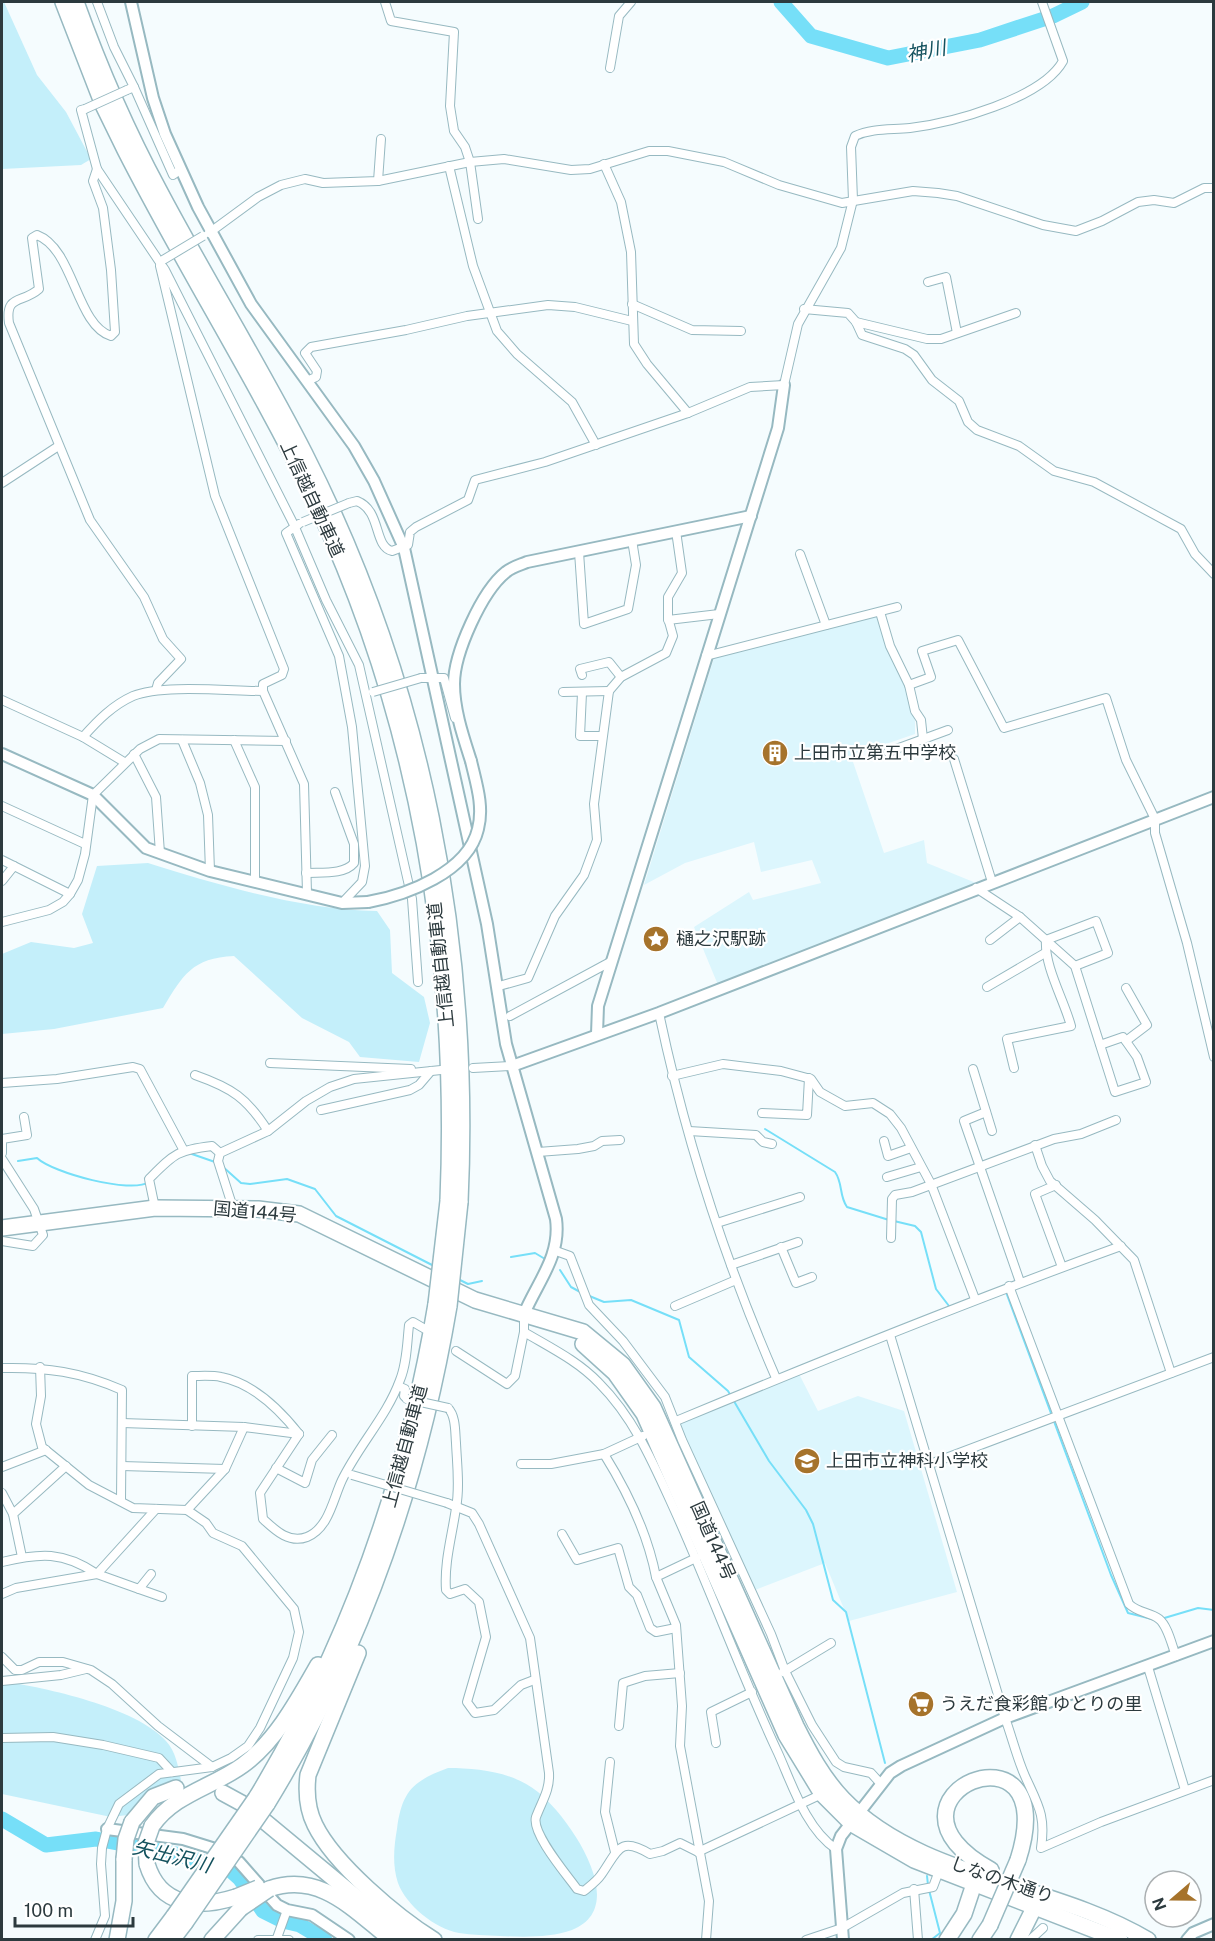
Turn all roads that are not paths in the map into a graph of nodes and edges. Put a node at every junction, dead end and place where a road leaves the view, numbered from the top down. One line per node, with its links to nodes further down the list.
1 (63, 2): 146 (highway, 上信越自動車道)
2 (75, 2): 146 (highway, 上信越自動車道)
3 (97, 2): 9 (street)
4 (131, 2): 15 (street)
5 (385, 2): 11 (street)
6 (631, 2): 8 (street)
7 (1042, 2): 18 (street)
8 (610, 68)
9 (131, 89): 14 (street, bridge); 15 (street)
10 (381, 139): 16 (street)
11 (470, 162): 12 (street); 13 (street); 19 (street)
12 (604, 164): 18 (street); 23 (street)
13 (449, 166): 16 (street); 25 (street)
14 (97, 169): 21 (street); 29 (street)
15 (180, 170): 20 (street)
16 (378, 181): 20 (street)
17 (1214, 188): 18 (street)
18 (853, 200): 24 (street)
19 (478, 219)
20 (207, 234): 21 (street, bridge); 32 (street)
21 (161, 261): 39 (street); 57 (street)
22 (928, 282): 31 (street)
23 (632, 304): 27 (street); 30 (street)
24 (804, 309): 28 (street); 33 (street)
25 (490, 312): 27 (street); 32 (street); 35 (street)
26 (1016, 313): 31 (street)
27 (632, 321): 34 (street)
28 (856, 322): 31 (street); 45 (street)
29 (5, 324): 36 (street)
30 (741, 331)
31 (957, 333)
32 (307, 381): 42 (street)
33 (784, 385): 34 (street); 38 (street)
34 (688, 413): 35 (street)
35 (596, 444): 42 (street)
36 (57, 447): 37 (street); 56 (street)
37 (2, 483)
38 (751, 516): 40 (street); 48 (street)
39 (294, 525): 42 (street, bridge); 60 (street); 93 (street)
40 (676, 531): 41 (street); 49 (street)
41 (632, 540): 43 (street); 43 (street)
42 (404, 548): 53 (street)
43 (579, 552): 63 (street)
44 (800, 554): 50 (street)
45 (1214, 574)
46 (897, 607): 47 (street)
47 (880, 612): 50 (street); 55 (street)
48 (719, 614): 49 (street); 51 (street)
49 (668, 620): 54 (street)
50 (826, 625): 51 (street)
51 (706, 656): 99 (street)
52 (582, 675): 54 (street)
53 (434, 677): 60 (street, bridge); 63 (street); 102 (street)
54 (621, 677): 58 (street)
55 (909, 685): 67 (street); 80 (street)
56 (156, 690): 57 (street); 66 (street)
57 (263, 691): 70 (street)
58 (609, 691): 61 (street); 65 (street)
59 (563, 692): 61 (street)
60 (370, 693): 101 (street)
61 (582, 693): 65 (street)
62 (2, 700): 66 (street)
63 (460, 726): 93 (street, bridge)
64 (948, 730): 67 (street)
65 (602, 736): 102 (street)
66 (83, 737): 75 (street)
67 (923, 739): 71 (street)
68 (182, 740): 69 (street); 73 (street); 85 (street)
69 (234, 740): 70 (street); 88 (street)
70 (286, 741): 86 (street)
71 (888, 752)
72 (2, 754): 77 (street)
73 (134, 754): 75 (street); 82 (street)
74 (954, 759): 89 (street)
75 (124, 762): 77 (street)
76 (335, 792): 86 (street)
77 (93, 795): 81 (street); 82 (street)
78 (1214, 797): 80 (street)
79 (2, 806): 81 (street)
80 (1155, 819): 89 (street); 110 (street)
81 (85, 844): 92 (street)
82 (160, 853): 85 (street)
83 (2, 860): 84 (street)
84 (14, 866): 87 (street); 92 (street)
85 (210, 871): 88 (street)
86 (306, 873): 91 (street)
87 (2, 881)
88 (255, 882): 91 (street)
89 (993, 882): 90 (street)
90 (976, 888): 94 (street); 105 (street)
91 (307, 893): 93 (street)
92 (70, 894): 95 (street)
93 (342, 903)
94 (1020, 917): 96 (street); 97 (street)
95 (2, 922)
96 (990, 940)
97 (1046, 940): 98 (street); 100 (street); 100 (street)
98 (1045, 953): 103 (street); 114 (street)
99 (612, 961): 106 (street); 107 (street)
100 (1075, 966): 109 (street)
101 (418, 982)
102 (499, 986): 112 (street)
103 (987, 987)
104 (1126, 988): 108 (street)
105 (659, 1013): 107 (street); 119 (street)
106 (510, 1016)
107 (597, 1034): 112 (street)
108 (1126, 1041): 109 (street); 109 (street)
109 (1100, 1045)
110 (1214, 1057)
111 (270, 1063): 117 (street)
112 (512, 1066): 113 (street); 136 (street)
113 (473, 1068)
114 (1014, 1068)
115 (973, 1069): 123 (street)
116 (441, 1070): 117 (street)
117 (431, 1071): 122 (street); 127 (street)
118 (195, 1075): 127 (street)
119 (672, 1076): 120 (street); 128 (street)
120 (809, 1078): 124 (street); 134 (street)
121 (2, 1083): 135 (street)
122 (321, 1110)
123 (986, 1112): 129 (street); 140 (street)
124 (762, 1113)
125 (24, 1117): 137 (street)
126 (1116, 1120): 133 (street)
127 (268, 1131): 139 (street)
128 (689, 1131): 132 (street); 150 (street)
129 (992, 1131)
130 (621, 1140): 136 (street)
131 (884, 1141): 134 (street)
132 (772, 1144)
133 (1035, 1145): 140 (street); 144 (street)
134 (911, 1148): 141 (street)
135 (183, 1149): 139 (street); 147 (street)
136 (538, 1152): 157 (street)
137 (2, 1153)
138 (2, 1160): 149 (street)
139 (219, 1160): 148 (street)
140 (978, 1166): 143 (street); 162 (street)
141 (921, 1167): 142 (street); 143 (street)
142 (887, 1177)
143 (931, 1184): 152 (street); 164 (street)
144 (1056, 1185): 155 (street); 159 (street)
145 (800, 1197): 150 (street)
146 (454, 1201): 165 (highway, 上信越自動車道, bridge)
147 (155, 1208): 148 (highway, 国道144号); 149 (highway, 国道144号)
148 (233, 1208): 167 (highway, 国道144号)
149 (40, 1223): 151 (highway, 国道144号); 153 (street)
150 (717, 1223): 158 (street)
151 (2, 1228)
152 (891, 1238)
153 (2, 1241)
154 (798, 1242): 156 (street)
155 (1121, 1246): 159 (street); 175 (street)
156 (781, 1248): 158 (street); 160 (street)
157 (556, 1251): 167 (street); 179 (street)
158 (731, 1265): 161 (street)
159 (1062, 1267): 162 (street)
160 (812, 1277)
161 (736, 1280): 166 (street); 176 (street)
162 (1020, 1282): 163 (street)
163 (1009, 1286): 164 (street); 178 (street)
164 (975, 1299): 170 (street)
165 (443, 1305): 193 (highway, 上信越自動車道); 203 (highway, 上信越自動車道)
166 (675, 1306)
167 (524, 1314): 169 (street); 184 (highway, 国道144号); 222 (highway, 国道144号)
168 (425, 1329): 177 (street)
169 (524, 1332): 171 (street); 184 (street)
170 (890, 1335): 176 (street); 189 (street)
171 (456, 1351)
172 (1214, 1357): 175 (street)
173 (40, 1367): 174 (street); 180 (street); 186 (street)
174 (2, 1368)
175 (1171, 1373): 178 (street)
176 (776, 1378): 179 (street)
177 (398, 1386): 196 (street); 199 (street, bridge)
178 (1056, 1416): 189 (street); 217 (street)
179 (675, 1421): 222 (street)
180 (122, 1423): 181 (street); 191 (street)
181 (192, 1426): 182 (street); 183 (street)
182 (244, 1427): 183 (street); 195 (street)
183 (299, 1434): 194 (street)
184 (647, 1434): 187 (street); 206 (street); 238 (highway, 国道144号)
185 (332, 1435): 194 (street)
186 (46, 1449): 190 (street); 192 (street)
187 (604, 1454): 188 (street); 210 (street)
188 (521, 1464)
189 (930, 1464): 226 (street)
190 (66, 1466): 198 (street); 202 (street)
191 (122, 1466): 195 (street); 198 (street)
192 (2, 1467)
193 (401, 1467): 239 (highway, 上信越自動車道); 250 (highway, bridge)
194 (276, 1468): 196 (street)
195 (225, 1470): 201 (street)
196 (349, 1474): 199 (street, bridge)
197 (2, 1493): 202 (street)
198 (121, 1500): 200 (street)
199 (457, 1506): 223 (street); 223 (street)
200 (156, 1509): 201 (street); 208 (street)
201 (187, 1510): 231 (street)
202 (13, 1514): 205 (street)
203 (400, 1518): 239 (highway, 上信越自動車道); 268 (highway)
204 (562, 1534): 214 (street)
205 (22, 1557): 207 (street); 208 (street)
206 (696, 1558): 210 (street); 225 (street)
207 (2, 1562)
208 (97, 1574): 211 (street); 212 (street)
209 (151, 1574): 211 (street)
210 (656, 1577): 214 (street)
211 (139, 1589): 213 (street)
212 (2, 1594)
213 (162, 1597)
214 (676, 1628): 221 (street)
215 (1214, 1641): 217 (street)
216 (831, 1643): 222 (street)
217 (1176, 1656): 219 (street)
218 (2, 1657): 220 (street)
219 (1148, 1667): 226 (street); 236 (street)
220 (86, 1669): 224 (street); 231 (street)
221 (680, 1673): 227 (street); 245 (street)
222 (779, 1673): 234 (street); 241 (highway, 国道144号)
223 (534, 1680): 244 (street)
224 (2, 1681)
225 (752, 1692): 229 (street); 240 (street)
226 (1005, 1718): 234 (street); 236 (street)
227 (619, 1726)
228 (2, 1738): 232 (street)
229 (716, 1743)
230 (610, 1762): 244 (street)
231 (212, 1767): 232 (street)
232 (172, 1772): 242 (street)
233 (1214, 1780): 236 (street)
234 (881, 1784): 241 (street)
235 (176, 1788): 259 (highway, bridge)
236 (1185, 1790)
237 (223, 1793): 267 (highway)
238 (822, 1794): 240 (street); 241 (highway, 国道144号)
239 (261, 1801): 253 (highway, 上信越自動車道, bridge)
240 (802, 1803): 243 (street); 245 (street)
241 (855, 1818): 243 (street); 246 (highway, しなの木通り); 247 (highway, しなの木通り)
242 (106, 1832): 252 (street); 258 (street)
243 (836, 1849): 256 (street)
244 (615, 1852): 245 (street)
245 (698, 1852): 269 (street)
246 (939, 1871): 247 (highway, しなの木通り); 248 (street)
247 (981, 1880): 249 (highway, しなの木通り); 251 (highway, しなの木通り); 272 (highway)
248 (914, 1889): 256 (street); 271 (street)
249 (1048, 1896): 273 (highway, bridge); 277 (highway, しなの木通り)
250 (238, 1902): 262 (highway); 266 (highway, bridge)
251 (1035, 1906): 274 (highway); 276 (highway, しなの木通り)
252 (286, 1913): 257 (street); 265 (street)
253 (180, 1919): 260 (highway, 上信越自動車道); 261 (highway, 上信越自動車道)
254 (1214, 1924): 278 (street)
255 (1043, 1928): 275 (street)
256 (842, 1934): 270 (street)
257 (278, 1936): 263 (street); 264 (street)
258 (95, 1940)
259 (117, 1940)
260 (156, 1940)
261 (172, 1940)
262 (212, 1940)
263 (258, 1940)
264 (289, 1940)
265 (349, 1940)
266 (392, 1940)
267 (411, 1940)
268 (434, 1940)
269 (706, 1940)
270 (806, 1940)
271 (918, 1940)
272 (946, 1940)
273 (980, 1940)
274 (1018, 1940)
275 (1030, 1940)
276 (1120, 1940)
277 (1149, 1940)
278 (1187, 1940)

